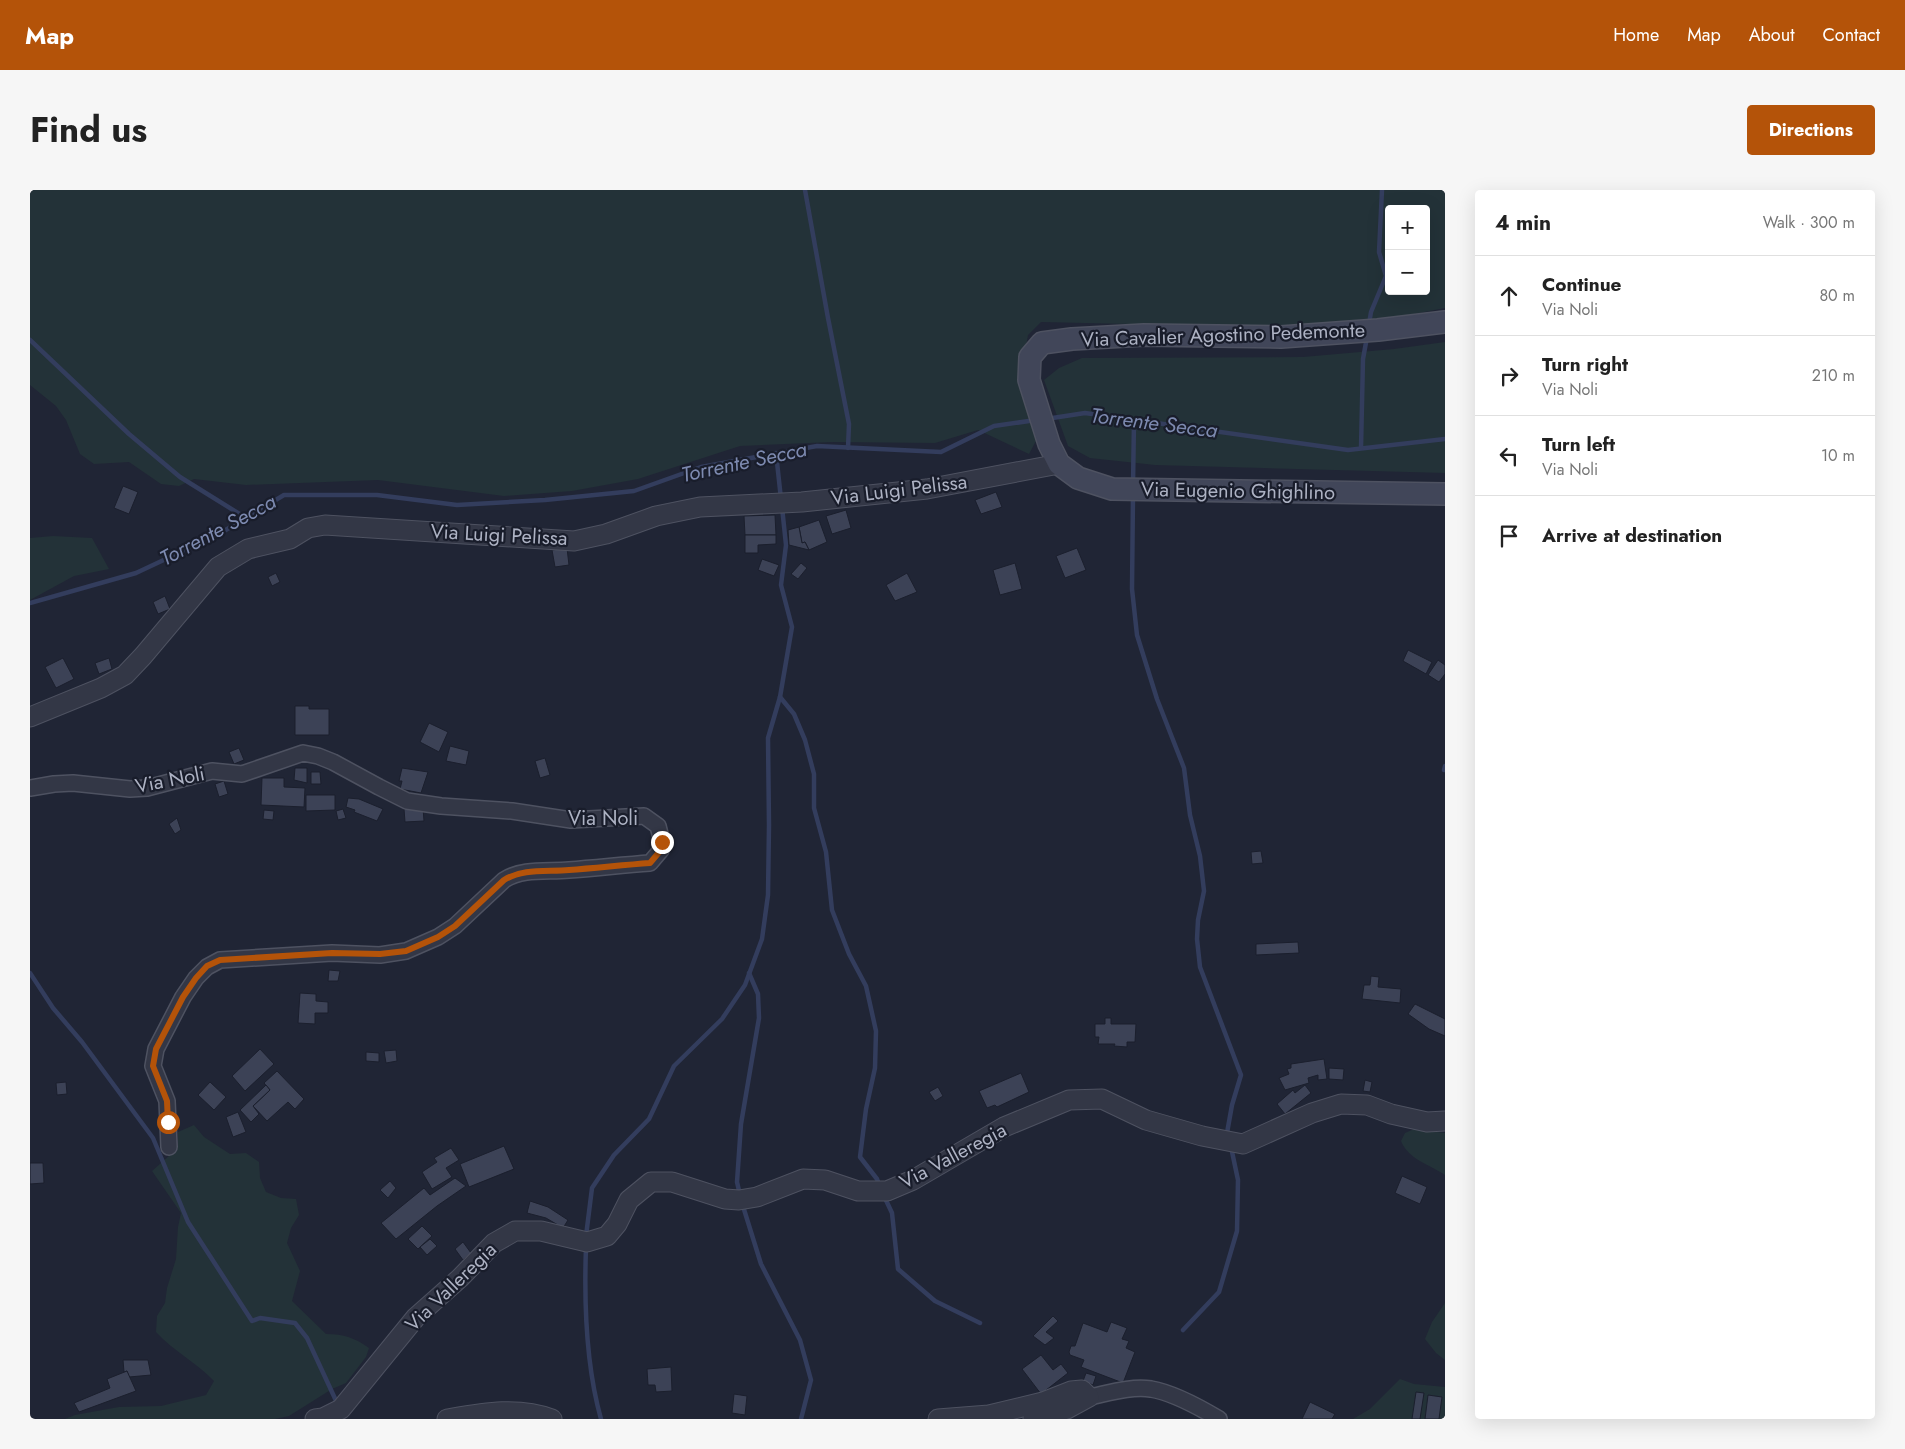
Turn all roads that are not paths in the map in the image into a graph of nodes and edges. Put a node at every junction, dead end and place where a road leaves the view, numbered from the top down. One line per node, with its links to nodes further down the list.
1 (1445, 322): 2 (main road, Via Cavalier Agostino Pedemonte)
2 (1029, 380): 3 (main road, Via Eugenio Ghighlino)
3 (1059, 464): 4 (main road, Via Eugenio Ghighlino); 5 (street, Via Luigi Pelissa)
4 (1445, 494)
5 (30, 717)
6 (30, 788): 8 (street, Via Noli)
7 (1445, 1121): 10 (street, Via Valleregia)
8 (168, 1147)
9 (1089, 1397): 13 (street); 14 (street); 15 (street)
10 (315, 1419)
11 (447, 1419): 12 (street)
12 (552, 1419)
13 (938, 1419)
14 (1033, 1419)
15 (1219, 1419)

